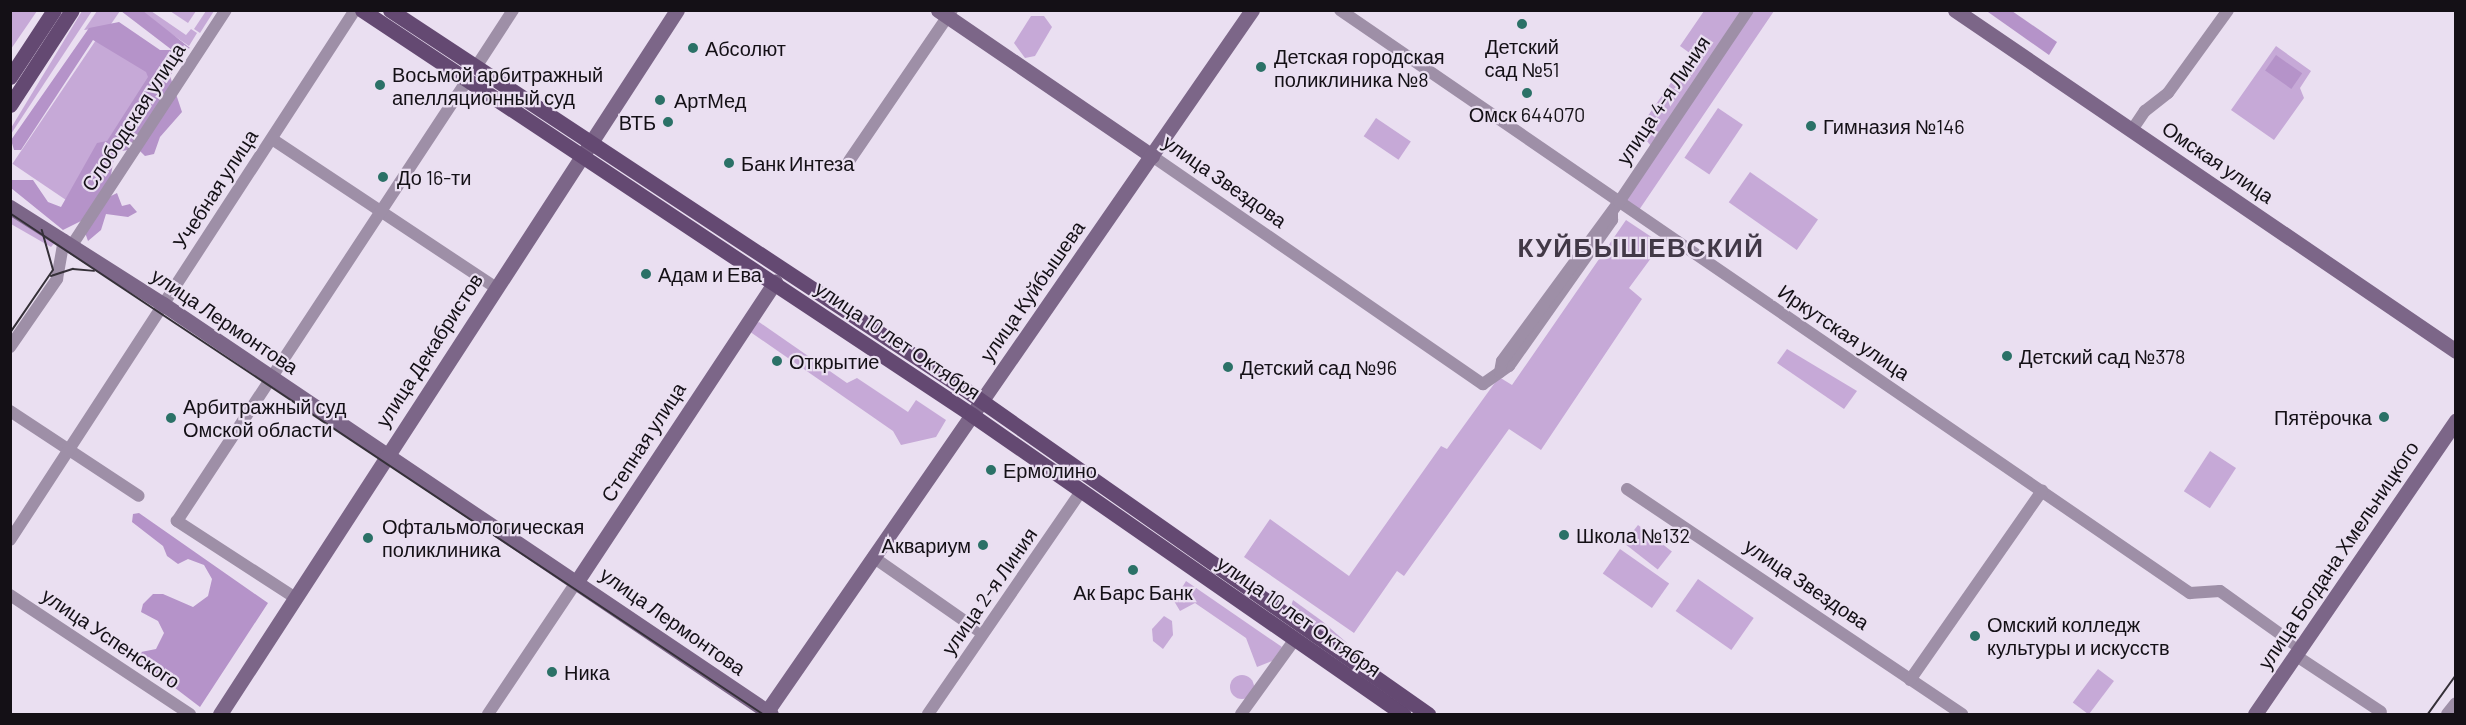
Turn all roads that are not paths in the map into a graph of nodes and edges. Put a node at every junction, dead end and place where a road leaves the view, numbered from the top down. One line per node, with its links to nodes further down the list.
1 (54, 10): 16 (main road)
2 (72, 10): 17 (main road)
3 (226, 10): 26 (street, Слободская улица)
4 (355, 10): 19 (street, Учебная улица)
5 (362, 10): 15 (main road, улица 10 лет Октября)
6 (390, 10): 15 (main road, улица 10 лет Октября)
7 (513, 10): 15 (street)
8 (1252, 10): 21 (main road, улица Куйбышева)
9 (1340, 10): 24 (street, Иркутская улица)
10 (1748, 10): 24 (street, улица 4-я Линия)
11 (1955, 10): 18 (main road, Омская улица)
12 (2228, 10): 18 (street)
13 (670, 13): 20 (main road, улица Декабристов)
14 (946, 13): 21 (main road, улица Звездова); 22 (street)
15 (472, 73): 20 (main road, улица 10 лет Октября); 25 (street)
16 (10, 77)
17 (10, 105)
18 (2132, 130): 31 (main road, Омская улица)
19 (272, 139): 25 (street); 29 (street, Учебная улица)
20 (587, 148): 27 (main road, улица 10 лет Октября); 28 (main road, улица Декабристов); 34 (main road, улица 10 лет Октября)
21 (1152, 156): 33 (street, улица Звездова); 34 (main road, улица Куйбышева)
22 (849, 161)
23 (10, 207): 26 (main road, улица Лермонтова)
24 (1616, 207): 33 (street, улица 4-я Линия); 42 (street, Иркутская улица)
25 (382, 211): 28 (street); 32 (street)
26 (68, 242): 29 (main road, улица Лермонтова); 30 (street, Слободская улица)
27 (775, 282): 36 (main road, улица 10 лет Октября); 46 (main road, Степная улица)
28 (495, 286): 39 (main road, улица Декабристов)
29 (163, 304): 32 (main road, улица Лермонтова); 38 (street, Учебная улица)
30 (10, 347)
31 (2456, 351)
32 (270, 376): 39 (main road, улица Лермонтова); 48 (street)
33 (1489, 384)
34 (981, 401): 36 (main road, улица Куйбышева); 62 (main road, улица 10 лет Октября)
35 (10, 411): 38 (street)
36 (972, 415): 41 (main road, улица 10 лет Октября); 45 (main road, улица Куйбышева)
37 (2456, 420): 51 (main road, улица Богдана Хмельницкого)
38 (69, 450): 43 (street); 44 (street, Учебная улица)
39 (386, 454): 46 (main road, улица Лермонтова); 48 (main road, улица Декабристов)
40 (1627, 489): 52 (street, улица Звездова)
41 (1082, 490): 49 (street, улица 2-я Линия); 50 (main road, улица 10 лет Октября)
42 (2042, 491): 51 (street, Иркутская улица); 52 (street)
43 (139, 496)
44 (10, 540)
45 (873, 557): 49 (street); 58 (main road, улица Куйбышева)
46 (577, 581): 57 (street, Степная улица); 58 (main road, улица Лермонтова)
47 (10, 595): 55 (street, улица Успенского)
48 (294, 597): 56 (main road, улица Декабристов)
49 (982, 633): 59 (street, улица 2-я Линия)
50 (1295, 639): 60 (street); 61 (main road, улица 10 лет Октября)
51 (2298, 652): 54 (street, Иркутская улица); 64 (main road, улица Богдана Хмельницкого)
52 (1910, 680): 63 (street, улица Звездова)
53 (2456, 703): 65 (street)
54 (2381, 712)
55 (190, 714)
56 (220, 714)
57 (488, 714)
58 (768, 714)
59 (928, 714)
60 (1241, 714)
61 (1400, 714)
62 (1428, 714)
63 (1962, 714)
64 (2255, 714)
65 (2446, 714)

